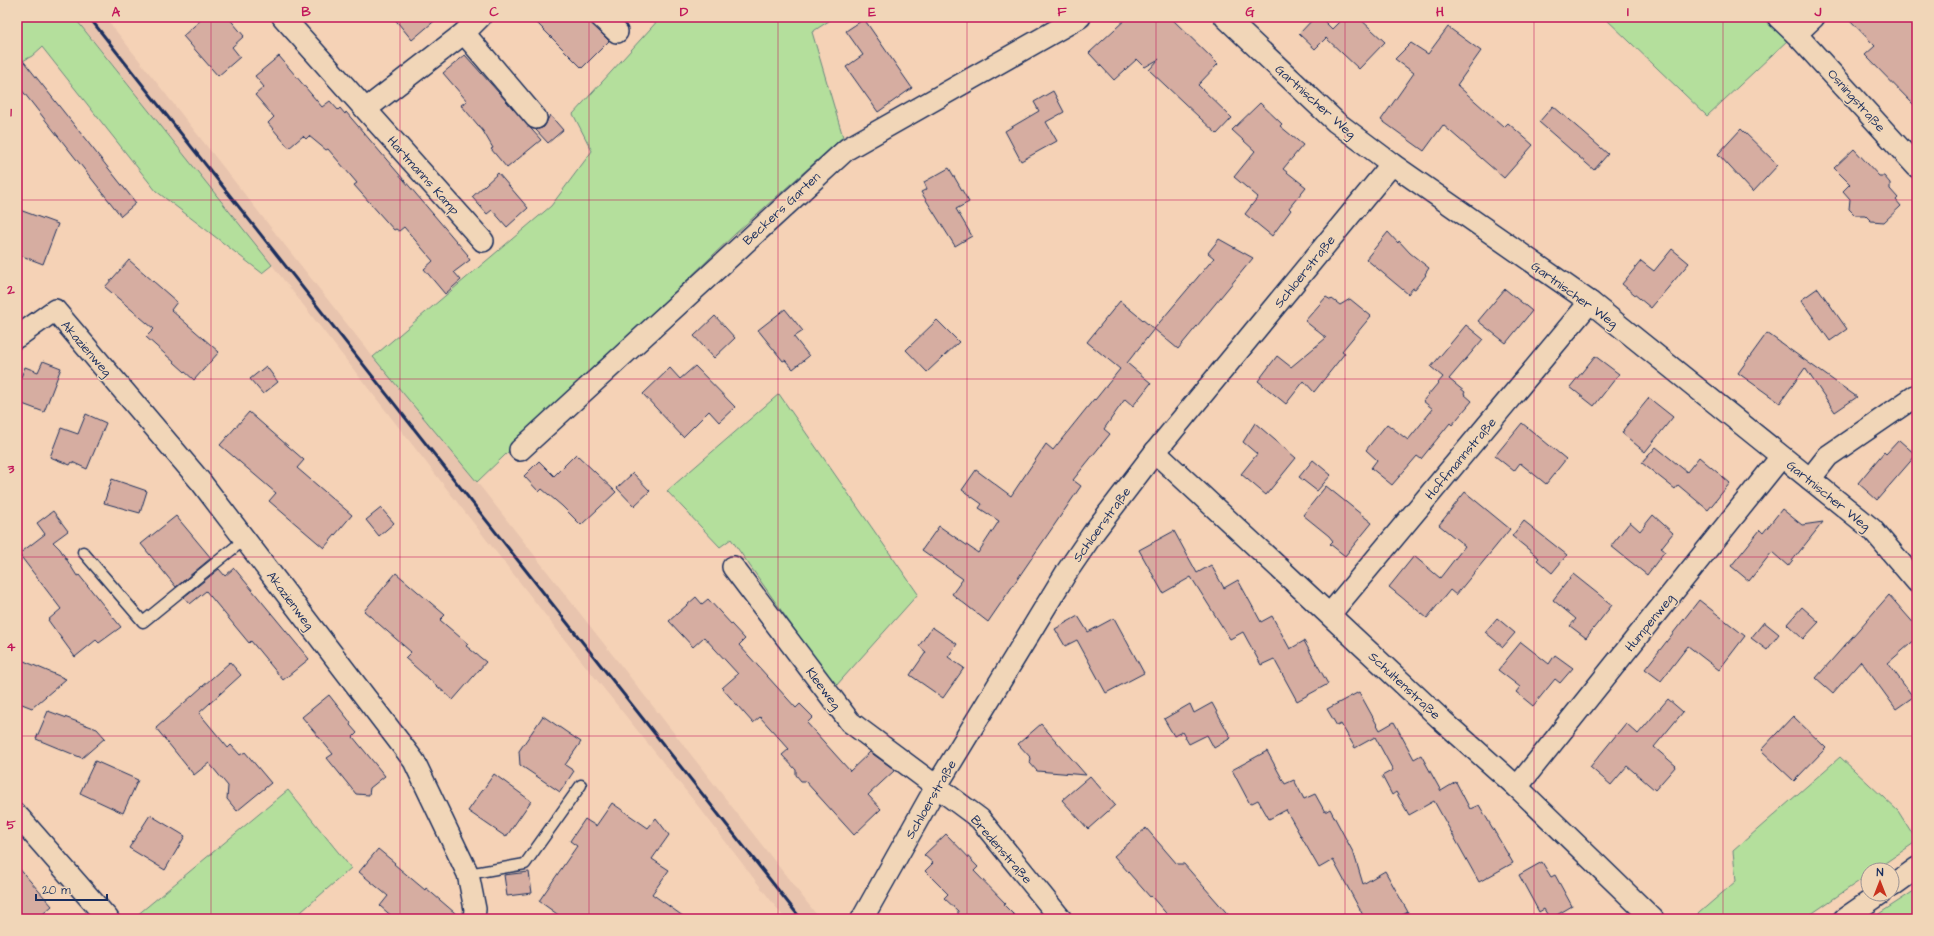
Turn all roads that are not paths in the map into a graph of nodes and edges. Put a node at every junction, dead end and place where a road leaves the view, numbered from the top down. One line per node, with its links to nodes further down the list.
1 (283, 17): 11 (street, Hartmanns Kamp)
2 (480, 17): 9 (street)
3 (601, 17): 8 (street)
4 (1080, 17): 19 (street, Beckers Garten)
5 (1225, 17): 13 (street, Gartnischer Weg)
6 (1778, 17): 10 (street, Osningstraße)
7 (1814, 17): 10 (street)
8 (617, 32)
9 (464, 34): 11 (street); 12 (street)
10 (1796, 34): 14 (street, Osningstraße)
11 (366, 109): 15 (street, Hartmanns Kamp)
12 (536, 118)
13 (1392, 164): 16 (street, Gartnischer Weg); 20 (street, Schloerstraße)
14 (1917, 167)
15 (482, 240)
16 (1590, 302): 21 (street, Gartnischer Weg); 27 (street, Hoffmannstraße)
17 (17, 337): 23 (street, Akazienweg)
18 (1917, 394): 22 (street)
19 (520, 450)
20 (1155, 452): 27 (street, Schultenstraße); 29 (street, Schloerstraße)
21 (1781, 457): 22 (street, Gartnischer Weg); 30 (street, Humpenweg)
22 (1810, 479): 26 (street, Gartnischer Weg)
23 (244, 539): 24 (lane); 33 (street, Akazienweg)
24 (83, 552)
25 (733, 567): 29 (street, Kleeweg)
26 (1917, 582)
27 (1330, 614): 30 (street, Schultenstraße)
28 (581, 785): 33 (lane)
29 (936, 787): 38 (street, Schloerstraße); 39 (street, Bredenstraße)
30 (1517, 787): 40 (street, Schultenstraße)
31 (17, 815): 36 (street)
32 (1917, 868): 34 (street)
33 (468, 874): 37 (street, Akazienweg)
34 (1900, 880)
35 (1868, 902): 41 (street)
36 (108, 919)
37 (474, 919)
38 (862, 919)
39 (1061, 919)
40 (1653, 919)
41 (1844, 919)

